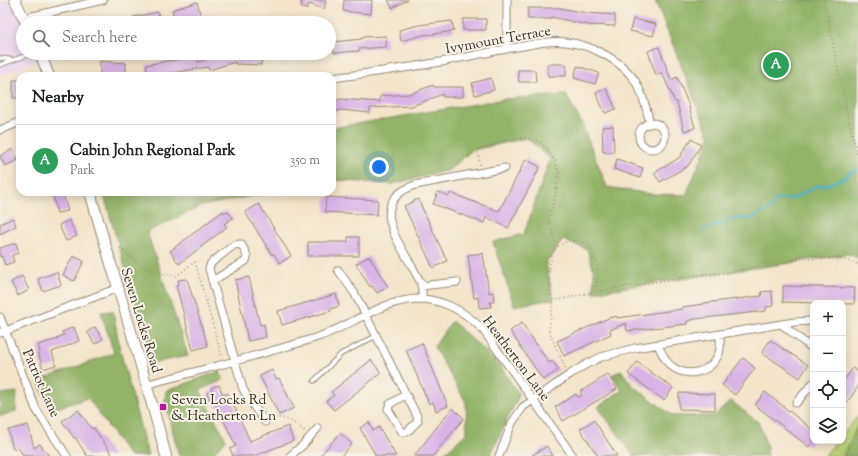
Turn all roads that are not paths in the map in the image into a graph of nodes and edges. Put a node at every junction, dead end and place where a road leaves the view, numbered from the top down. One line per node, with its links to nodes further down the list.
1 (15, 0): 4 (main road)
2 (103, 0): 5 (street)
3 (507, 0): 6 (street)
4 (23, 16)
5 (44, 16)
6 (507, 48): 12 (street, Ivymount Terrace); 14 (street, Ivymount Terrace)
7 (0, 58): 8 (lane)
8 (14, 60): 10 (lane)
9 (43, 60): 11 (main road)
10 (0, 65)
11 (47, 72)
12 (336, 77)
13 (16, 124): 15 (street)
14 (650, 124)
15 (0, 130)
16 (505, 168): 21 (street)
17 (91, 196): 22 (main road, Seven Locks Road)
18 (338, 270): 24 (street)
19 (212, 281): 19 (street); 33 (street)
20 (457, 282): 21 (street)
21 (422, 286): 23 (street)
22 (118, 288): 28 (street); 35 (main road, Seven Locks Road)
23 (422, 299): 24 (street, Heatherton Lane); 38 (street, Heatherton Lane)
24 (365, 314): 30 (street); 33 (street, Heatherton Lane)
25 (0, 317): 28 (street, Patriot Lane)
26 (810, 321): 27 (street)
27 (781, 324): 29 (street); 32 (street)
28 (3, 332): 42 (street, Patriot Lane)
29 (720, 334): 31 (street); 31 (street)
30 (376, 336): 34 (lane); 37 (street)
31 (658, 345): 38 (street)
32 (810, 347)
33 (234, 360): 35 (street, Heatherton Lane); 40 (street)
34 (314, 381)
35 (148, 384): 43 (main road, Seven Locks Road)
36 (810, 386): 39 (street)
37 (406, 395): 37 (street)
38 (533, 400): 45 (street); 46 (street, Heatherton Lane)
39 (796, 402)
40 (265, 422)
41 (318, 428): 44 (street)
42 (67, 456)
43 (166, 456)
44 (290, 456)
45 (499, 456)
46 (573, 456)

